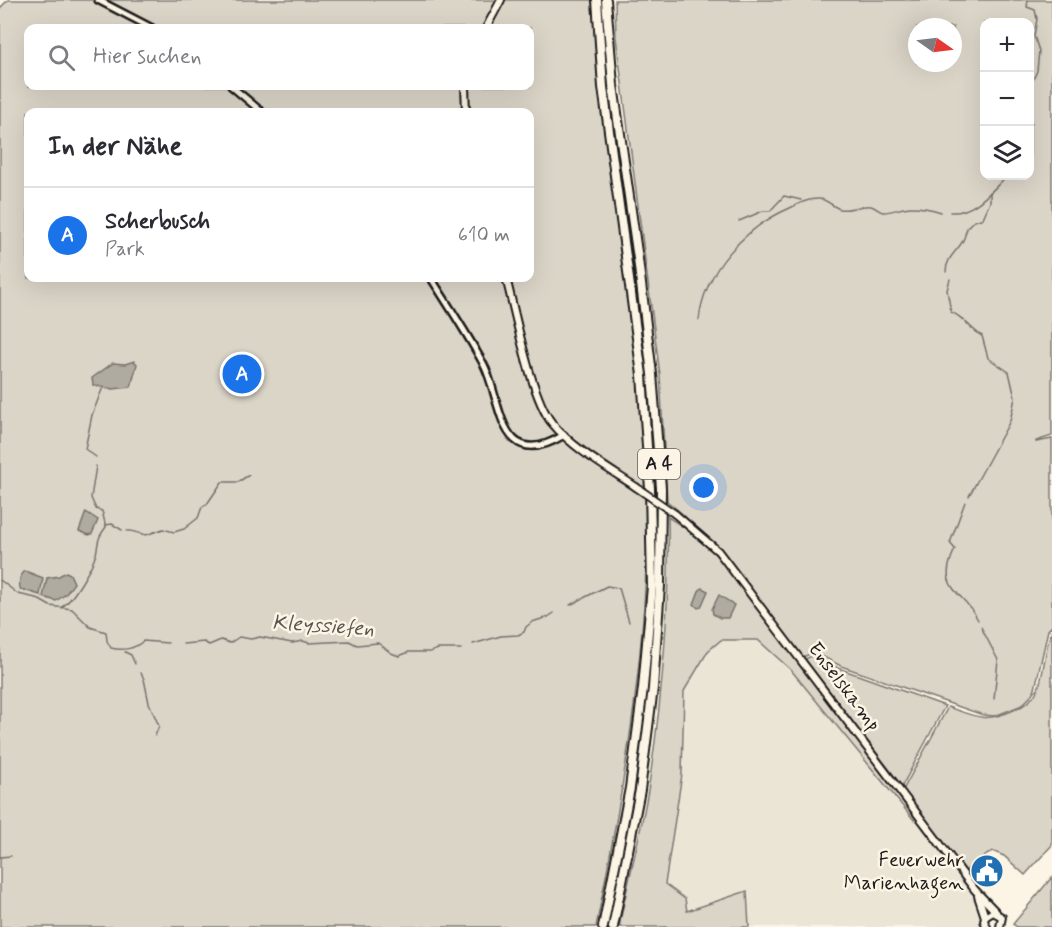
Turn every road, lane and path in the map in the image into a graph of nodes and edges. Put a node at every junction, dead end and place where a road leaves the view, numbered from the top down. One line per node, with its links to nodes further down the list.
1 (98, 0): 5 (street)
2 (501, 0): 6 (main road)
3 (597, 0): 18 (highway, A 4)
4 (606, 0): 19 (highway, A 4)
5 (144, 24)
6 (488, 24)
7 (236, 90): 9 (street)
8 (465, 90): 10 (main road)
9 (257, 108)
10 (465, 108)
11 (433, 282): 13 (street)
12 (507, 282): 13 (main road, Enselskamp)
13 (564, 435): 14 (main road, Enselskamp, bridge)
14 (975, 890): 15 (main road, Enselskamp); 16 (main road, Enselskamp)
15 (996, 912): 16 (main road); 17 (main road, Enselskamp)
16 (986, 917): 20 (main road, Enselskamp)
17 (1002, 926)
18 (603, 927)
19 (613, 927)
20 (987, 927)

